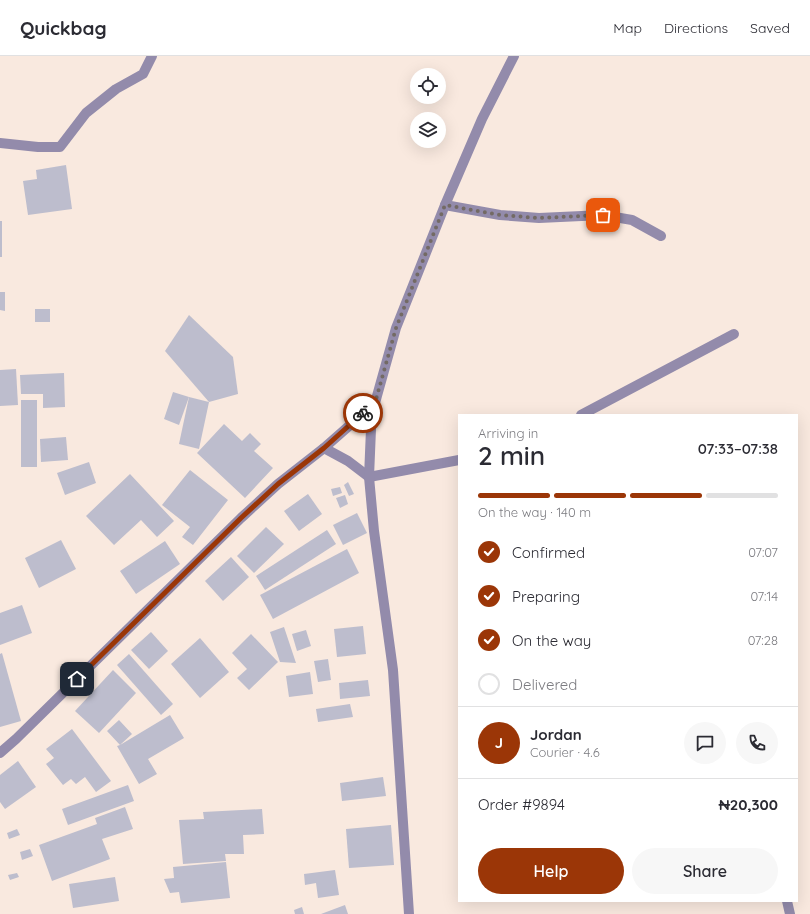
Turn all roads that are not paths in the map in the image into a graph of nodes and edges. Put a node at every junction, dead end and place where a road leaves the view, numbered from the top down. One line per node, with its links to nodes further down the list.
1 (152, 56): 3 (street)
2 (514, 56): 4 (street)
3 (0, 143)
4 (445, 205): 5 (street); 7 (street)
5 (661, 236)
6 (734, 334): 8 (street)
7 (375, 403): 9 (street); 11 (street)
8 (583, 414)
9 (324, 448): 11 (street); 12 (street)
10 (458, 460): 11 (street)
11 (369, 477): 14 (street)
12 (0, 752)
13 (787, 902): 15 (street)
14 (409, 914)
15 (790, 914)

